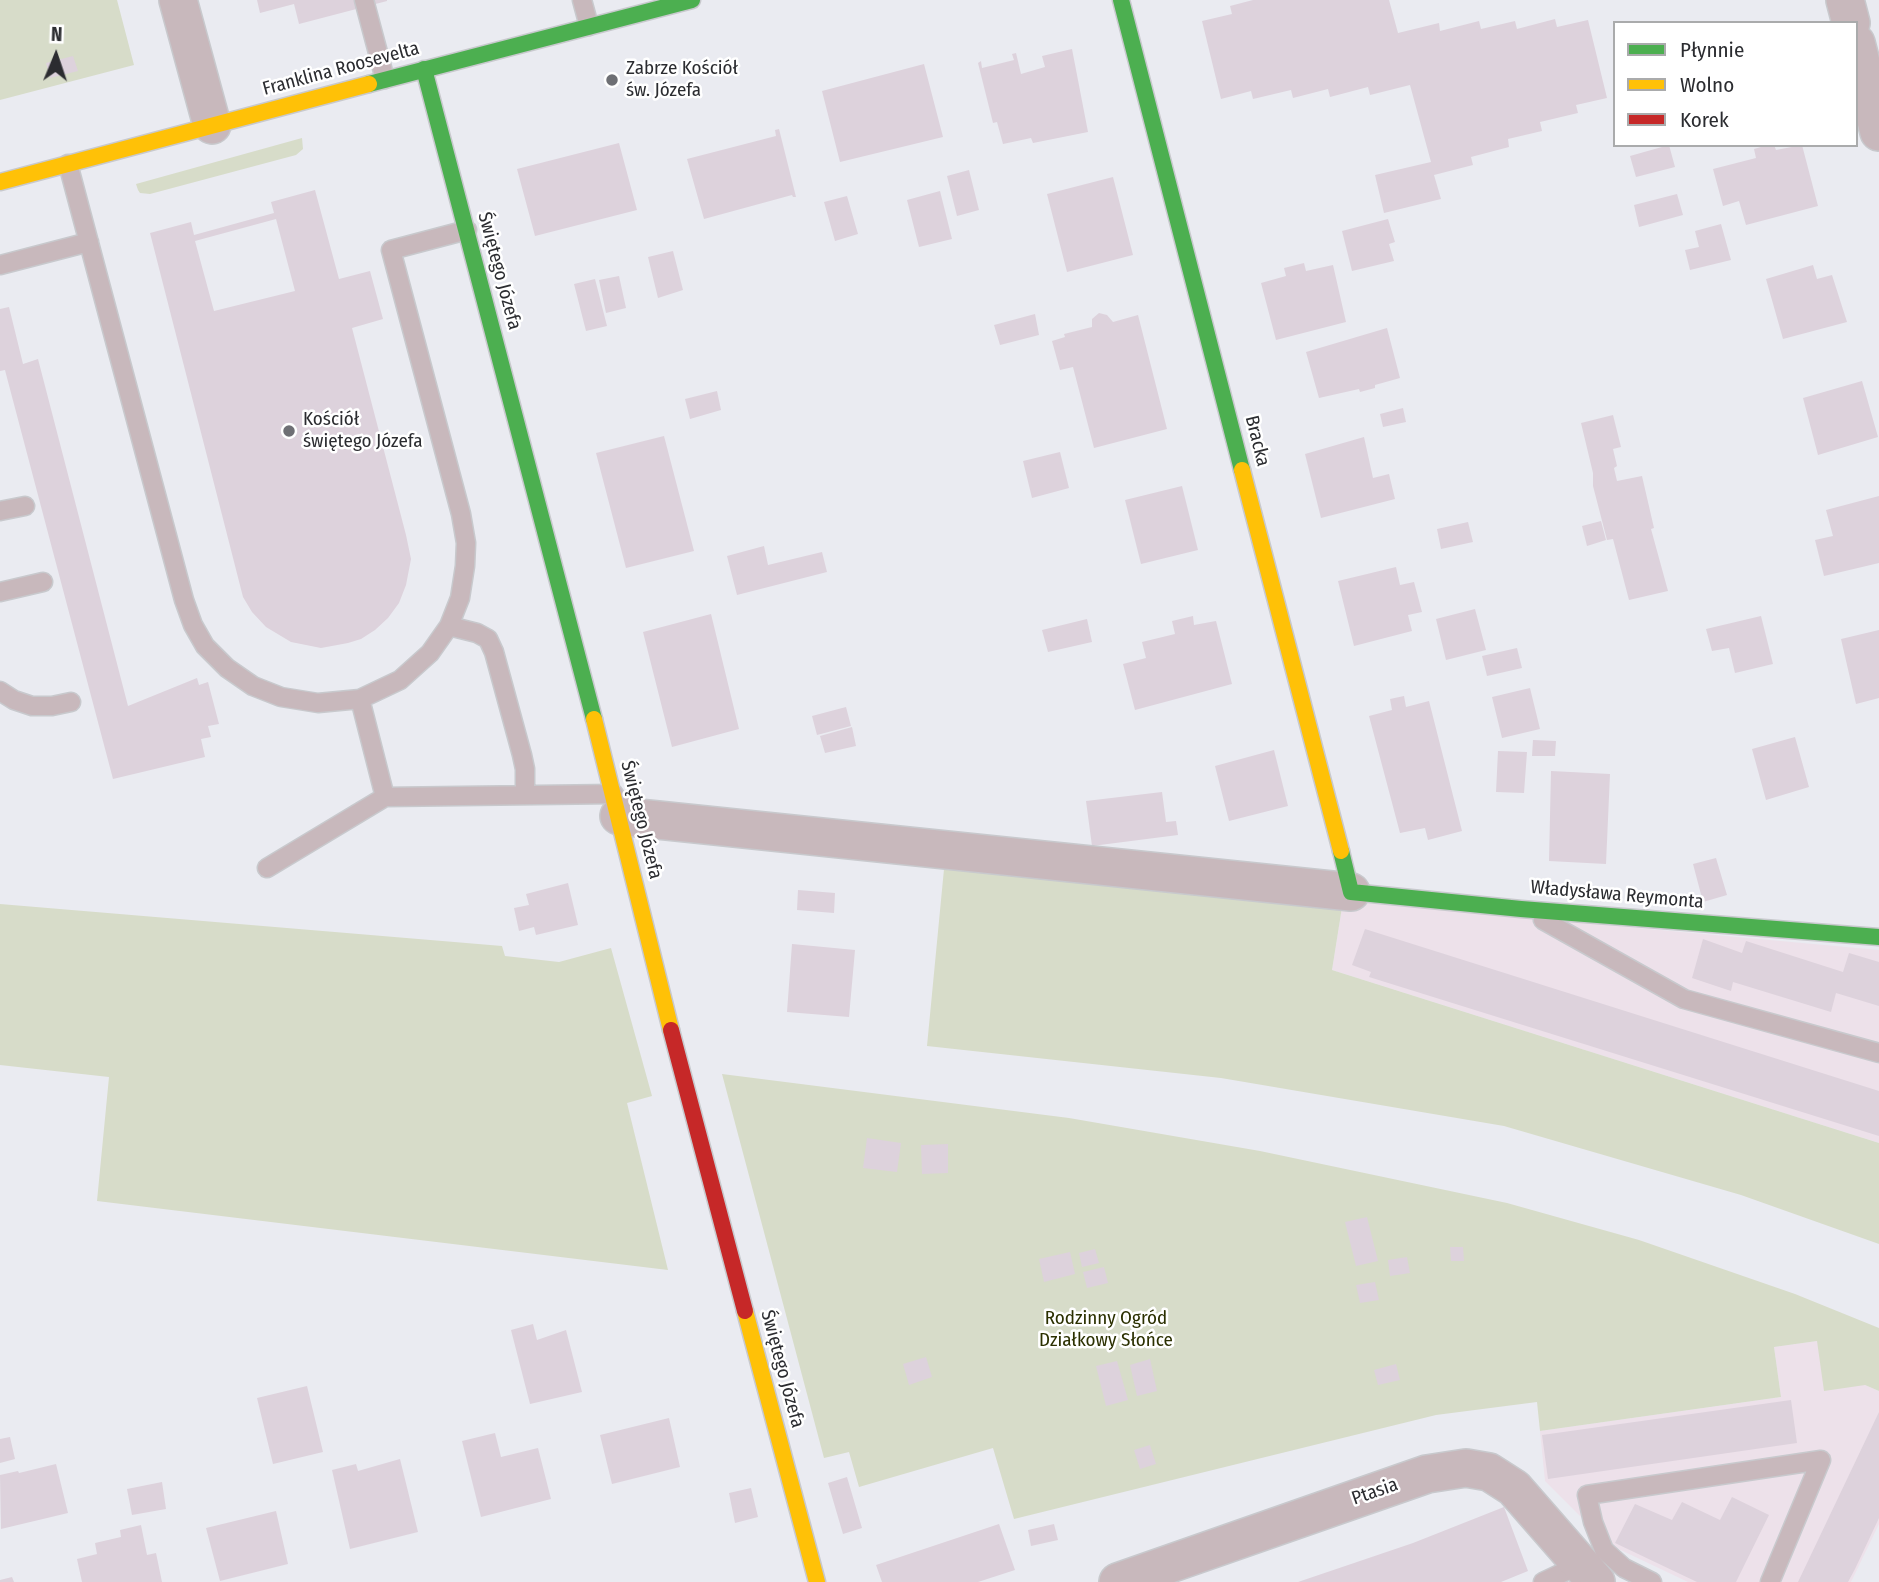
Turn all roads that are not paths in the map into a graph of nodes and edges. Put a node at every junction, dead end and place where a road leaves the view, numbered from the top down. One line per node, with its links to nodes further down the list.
1 (178, 0): 12 (street)
2 (364, 0): 11 (lane)
3 (582, 0): 8 (lane)
4 (692, 0): 8 (street, Franklina Roosevelta)
5 (1121, 0): 31 (street, Bracka)
6 (1845, 0): 7 (street)
7 (1850, 21)
8 (589, 26): 10 (street, Franklina Roosevelta)
9 (1858, 51): 13 (street)
10 (425, 69): 11 (street, Franklina Roosevelta); 16 (street, Świętego Józefa)
11 (385, 79): 12 (street, Franklina Roosevelta)
12 (212, 125): 14 (street, Franklina Roosevelta)
13 (1879, 132)
14 (68, 164): 15 (street, Franklina Roosevelta); 17 (lane)
15 (0, 182)
16 (467, 230): 23 (lane); 29 (street, Świętego Józefa)
17 (89, 242): 18 (lane); 25 (lane)
18 (0, 265)
19 (24, 506): 20 (lane)
20 (0, 511)
21 (43, 582): 22 (lane)
22 (0, 592)
23 (449, 626): 25 (lane); 27 (lane)
24 (0, 691): 26 (lane)
25 (360, 699): 28 (lane)
26 (71, 702)
27 (526, 795): 28 (lane); 29 (lane)
28 (385, 797): 30 (lane)
29 (616, 805): 31 (street); 36 (street, Świętego Józefa)
30 (267, 868)
31 (1351, 892): 32 (street, Władysława Reymonta)
32 (1521, 909): 33 (street, Władysława Reymonta); 34 (lane)
33 (1879, 937)
34 (1879, 1053)
35 (1588, 1573): 37 (street, Ptasia); 38 (lane)
36 (817, 1582)
37 (1118, 1582)
38 (1544, 1582)
39 (1652, 1582): 40 (lane)
40 (1770, 1582)

